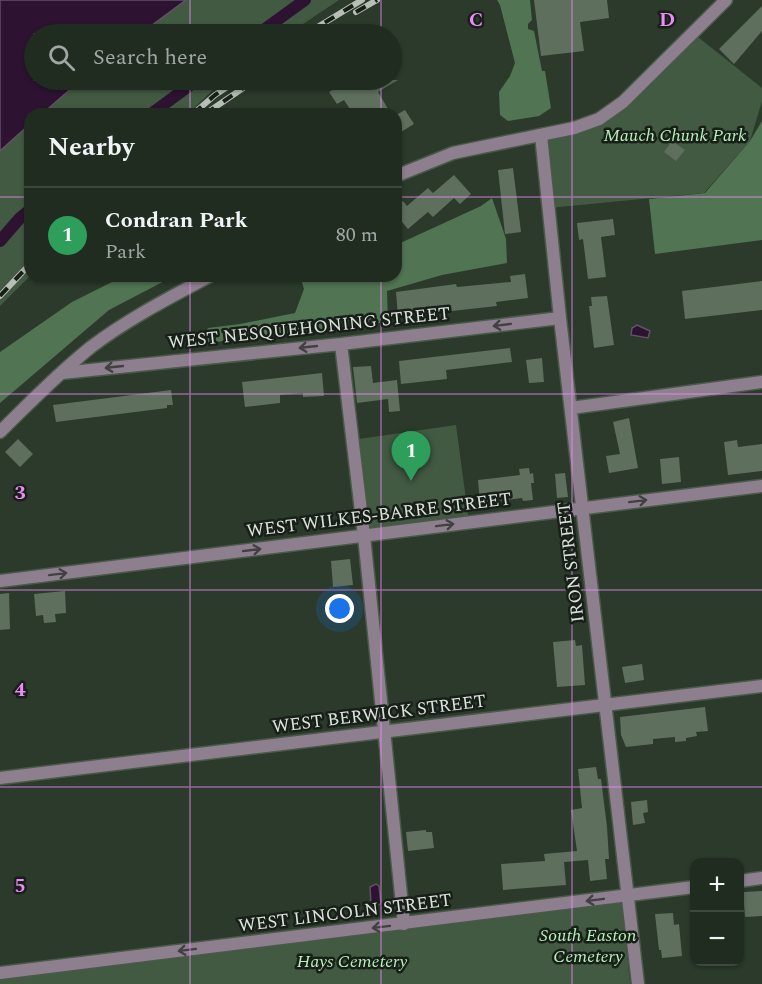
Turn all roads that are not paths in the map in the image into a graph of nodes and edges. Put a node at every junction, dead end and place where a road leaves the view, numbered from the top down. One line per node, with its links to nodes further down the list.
1 (726, 0): 2 (street)
2 (541, 135): 3 (street); 5 (street, IRON STREET)
3 (402, 173)
4 (199, 282): 7 (street)
5 (560, 318): 6 (street, WEST NESQUEHONING STREET, one-way to 6); 9 (street, IRON STREET)
6 (341, 344): 7 (street, WEST NESQUEHONING STREET, one-way to 7); 13 (street)
7 (62, 373): 10 (street)
8 (762, 382): 9 (street)
9 (571, 408): 12 (street, IRON STREET)
10 (0, 432)
11 (762, 486): 12 (street, WEST WILKES-BARRE STREET, one-way to 11)
12 (582, 508): 13 (street, WEST WILKES-BARRE STREET, one-way to 12); 16 (street, IRON STREET)
13 (364, 536): 14 (street, WEST WILKES-BARRE STREET, one-way to 13); 17 (street)
14 (0, 581)
15 (762, 686): 16 (street, WEST BERWICK STREET)
16 (607, 705): 17 (street, WEST BERWICK STREET); 22 (street, IRON STREET)
17 (384, 732): 18 (street, WEST BERWICK STREET); 23 (street)
18 (0, 778)
19 (762, 878): 20 (street)
20 (744, 880)
21 (690, 887): 22 (street, WEST LINCOLN STREET)
22 (628, 895): 23 (street, WEST LINCOLN STREET, one-way to 23); 25 (street, IRON STREET)
23 (404, 924): 24 (street, WEST LINCOLN STREET, one-way to 24)
24 (0, 973)
25 (638, 984)

